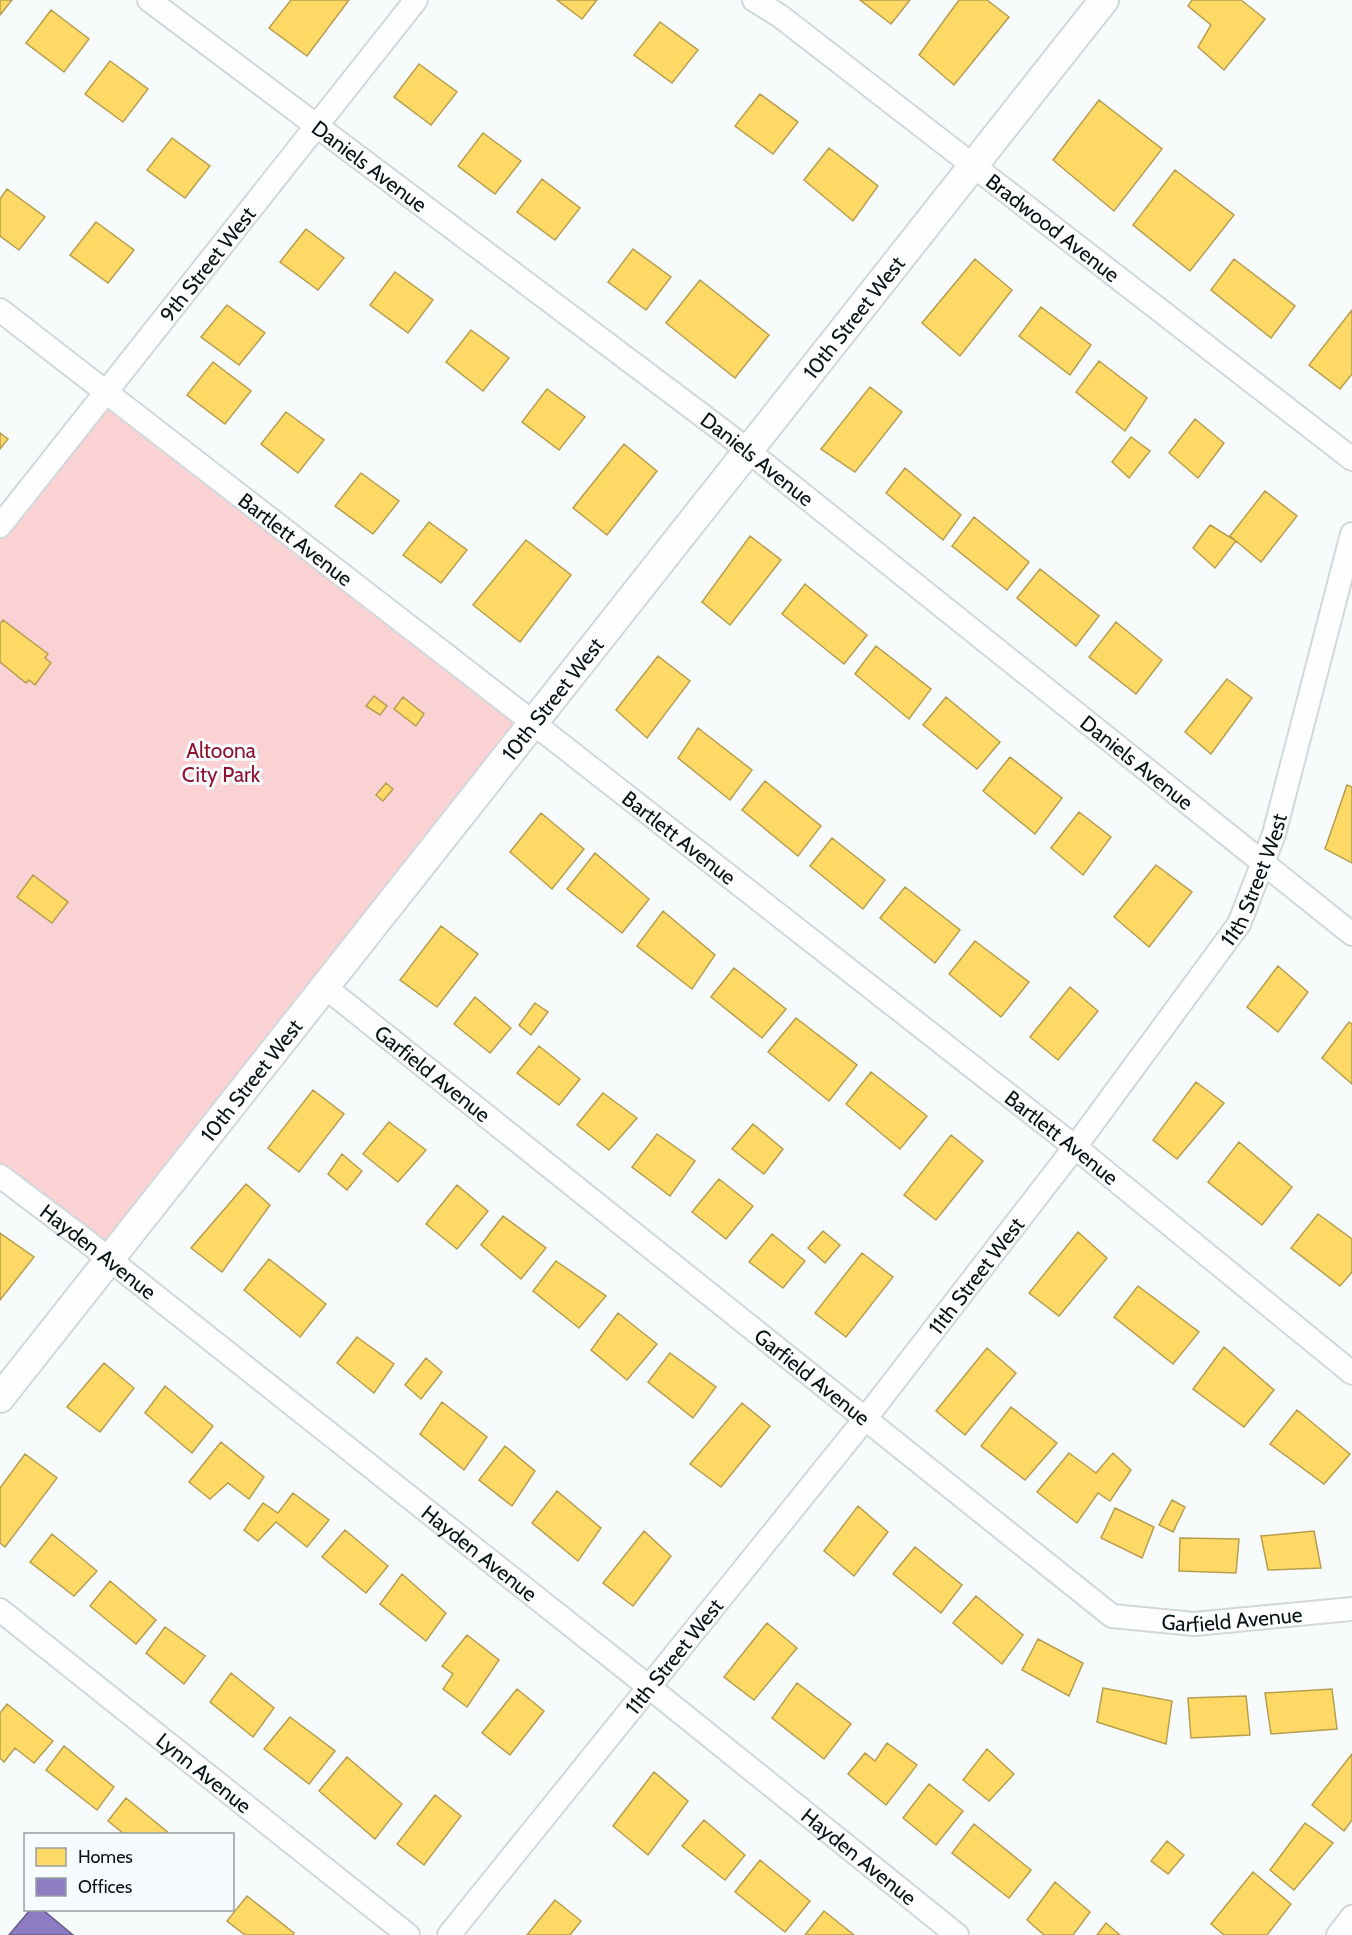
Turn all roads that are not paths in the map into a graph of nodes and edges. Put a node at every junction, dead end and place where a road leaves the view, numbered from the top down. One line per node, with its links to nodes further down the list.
1 (149, 0): 5 (street, Daniels Avenue)
2 (416, 0): 5 (street, 9th Street West)
3 (754, 0): 6 (street, Bradwood Avenue)
4 (1104, 0): 6 (street, 10th Street West)
5 (315, 127): 8 (street, 9th Street West); 9 (street, Daniels Avenue)
6 (974, 165): 9 (street, 10th Street West); 10 (street, Bradwood Avenue)
7 (0, 310): 8 (street, Bartlett Avenue)
8 (108, 391): 11 (street, 9th Street West); 13 (street, Bartlett Avenue)
9 (749, 452): 13 (street, 10th Street West); 14 (street, Daniels Avenue)
10 (1352, 459)
11 (0, 526)
12 (1352, 534): 14 (street, 11th Street West)
13 (534, 723): 16 (street, 10th Street West); 17 (street, Bartlett Avenue)
14 (1263, 863): 15 (street, Daniels Avenue); 17 (street, 11th Street West)
15 (1352, 934)
16 (325, 987): 19 (street, 10th Street West); 22 (street, Garfield Avenue)
17 (1075, 1147): 20 (street, Bartlett Avenue); 22 (street, 11th Street West)
18 (0, 1176): 19 (street, Hayden Avenue)
19 (107, 1259): 21 (street, 10th Street West); 25 (street, Hayden Avenue)
20 (1352, 1373)
21 (0, 1398)
22 (865, 1419): 24 (street, Garfield Avenue); 25 (street, 11th Street West)
23 (0, 1610): 27 (street, Lynn Avenue)
24 (1352, 1610)
25 (649, 1687): 28 (street, 11th Street West); 29 (street, Hayden Avenue)
26 (1352, 1917): 30 (street)
27 (408, 1935)
28 (449, 1935)
29 (957, 1935)
30 (1338, 1935)

